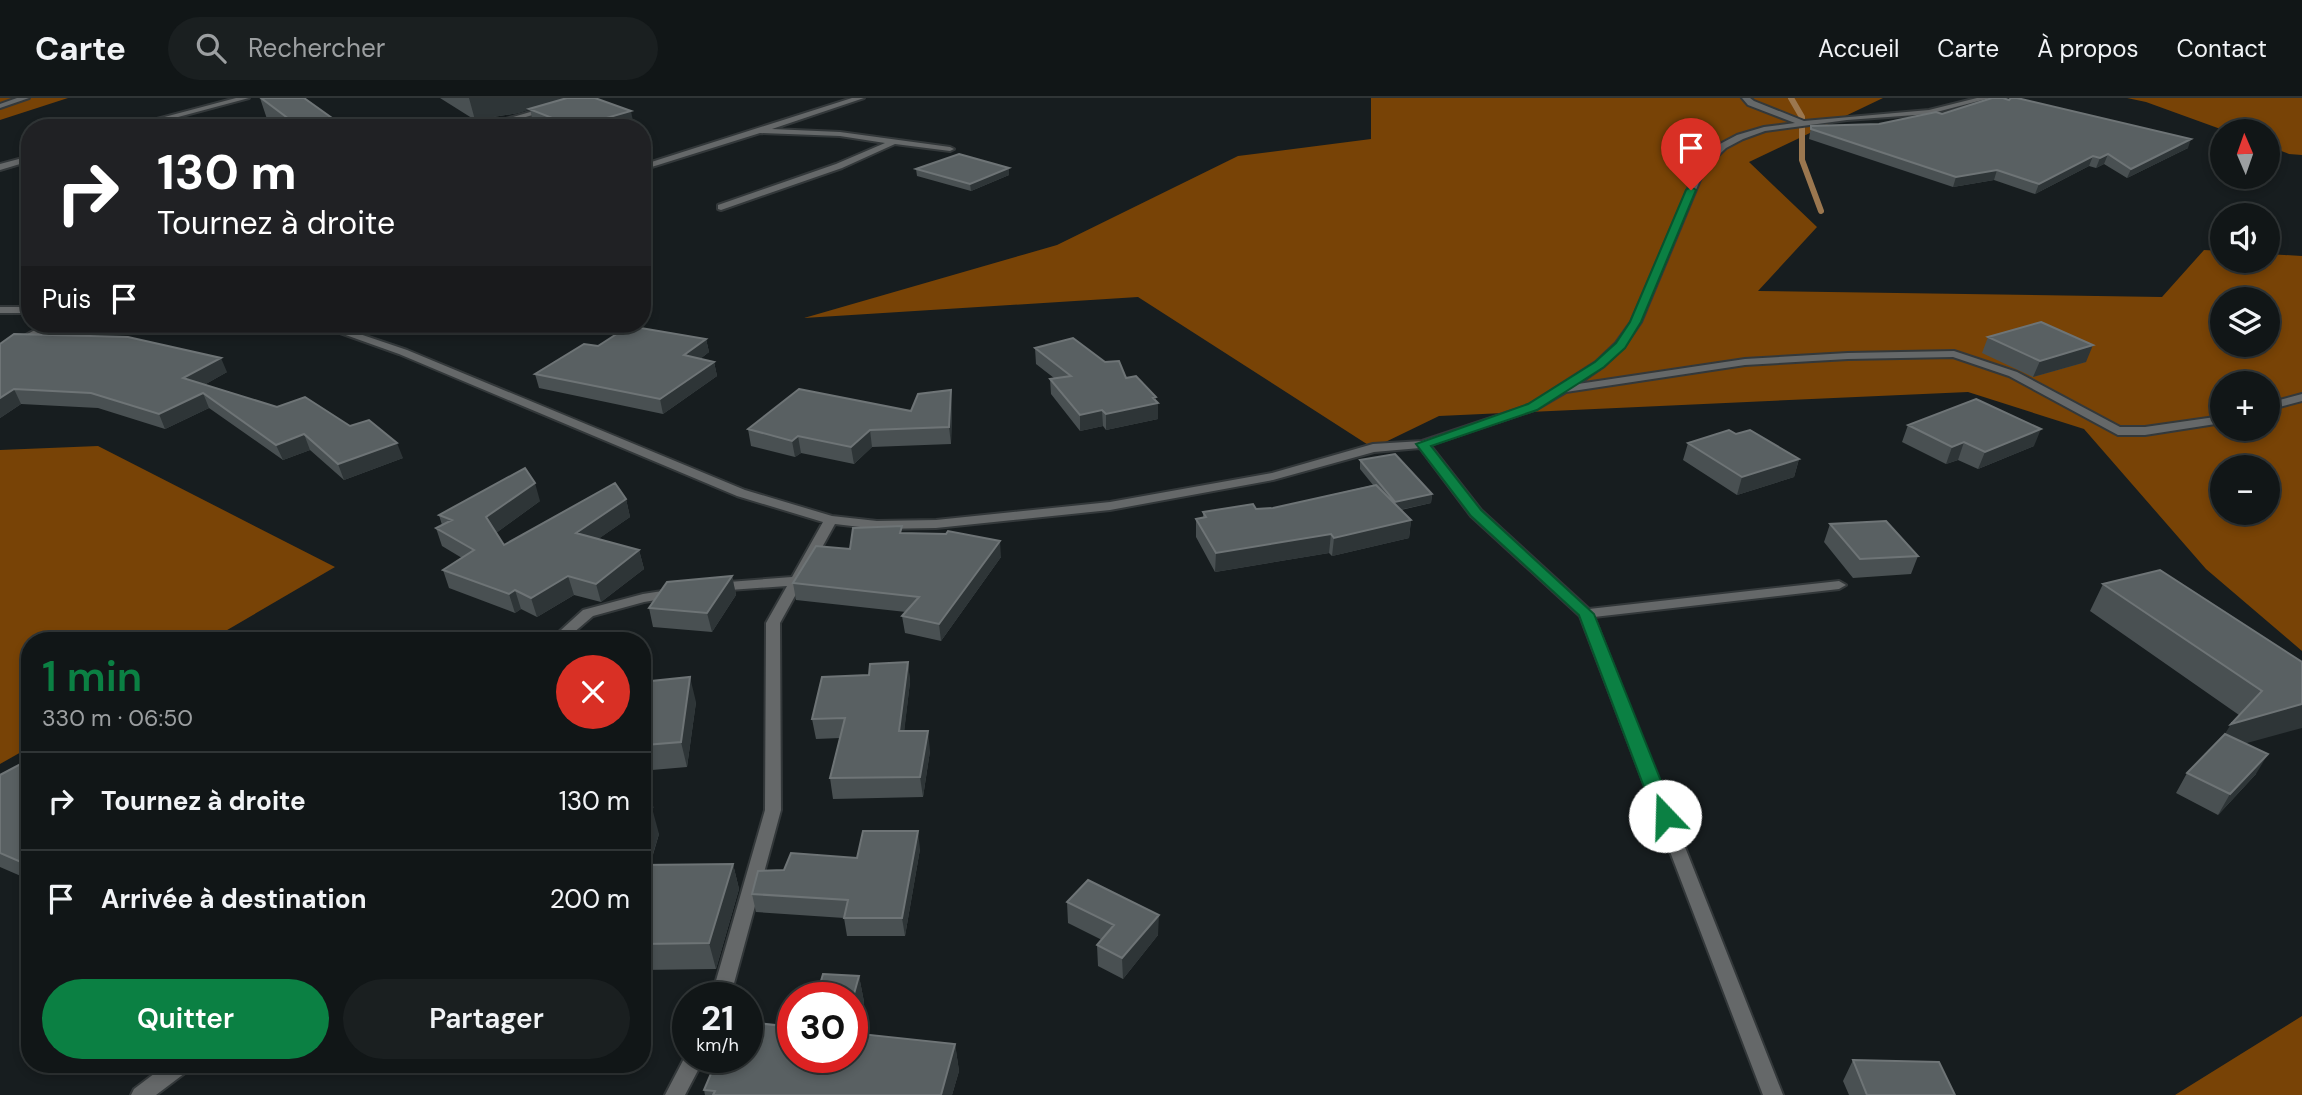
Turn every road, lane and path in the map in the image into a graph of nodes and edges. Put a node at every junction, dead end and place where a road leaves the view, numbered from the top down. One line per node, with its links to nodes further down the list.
1 (16, 98): 2 (street)
2 (24, 98): 8 (street)
3 (245, 98): 9 (street)
4 (586, 98): 10 (street)
5 (860, 98): 12 (street)
6 (1745, 98): 11 (street)
7 (1986, 98): 11 (street)
8 (0, 106)
9 (162, 119)
10 (511, 119)
11 (1802, 123): 24 (street)
12 (755, 130): 13 (street); 16 (street)
13 (894, 141): 14 (street); 18 (street)
14 (950, 149)
15 (21, 161): 17 (street)
16 (651, 165)
17 (0, 167)
18 (721, 207)
19 (0, 310): 20 (street)
20 (21, 310)
21 (37, 333): 23 (street)
22 (347, 333): 31 (street)
23 (0, 353)
24 (1563, 389): 29 (street); 30 (street)
25 (2302, 397): 26 (street)
26 (2280, 403)
27 (2302, 405): 28 (street)
28 (2280, 406)
29 (2210, 421)
30 (1423, 444): 31 (street); 34 (street)
31 (831, 520): 32 (street)
32 (796, 581): 35 (street); 36 (street)
33 (1839, 585): 34 (street)
34 (1586, 614): 41 (street)
35 (566, 632)
36 (725, 982)
37 (171, 1073): 39 (street)
38 (687, 1073): 40 (street)
39 (141, 1095)
40 (675, 1095)
41 (1773, 1095)

